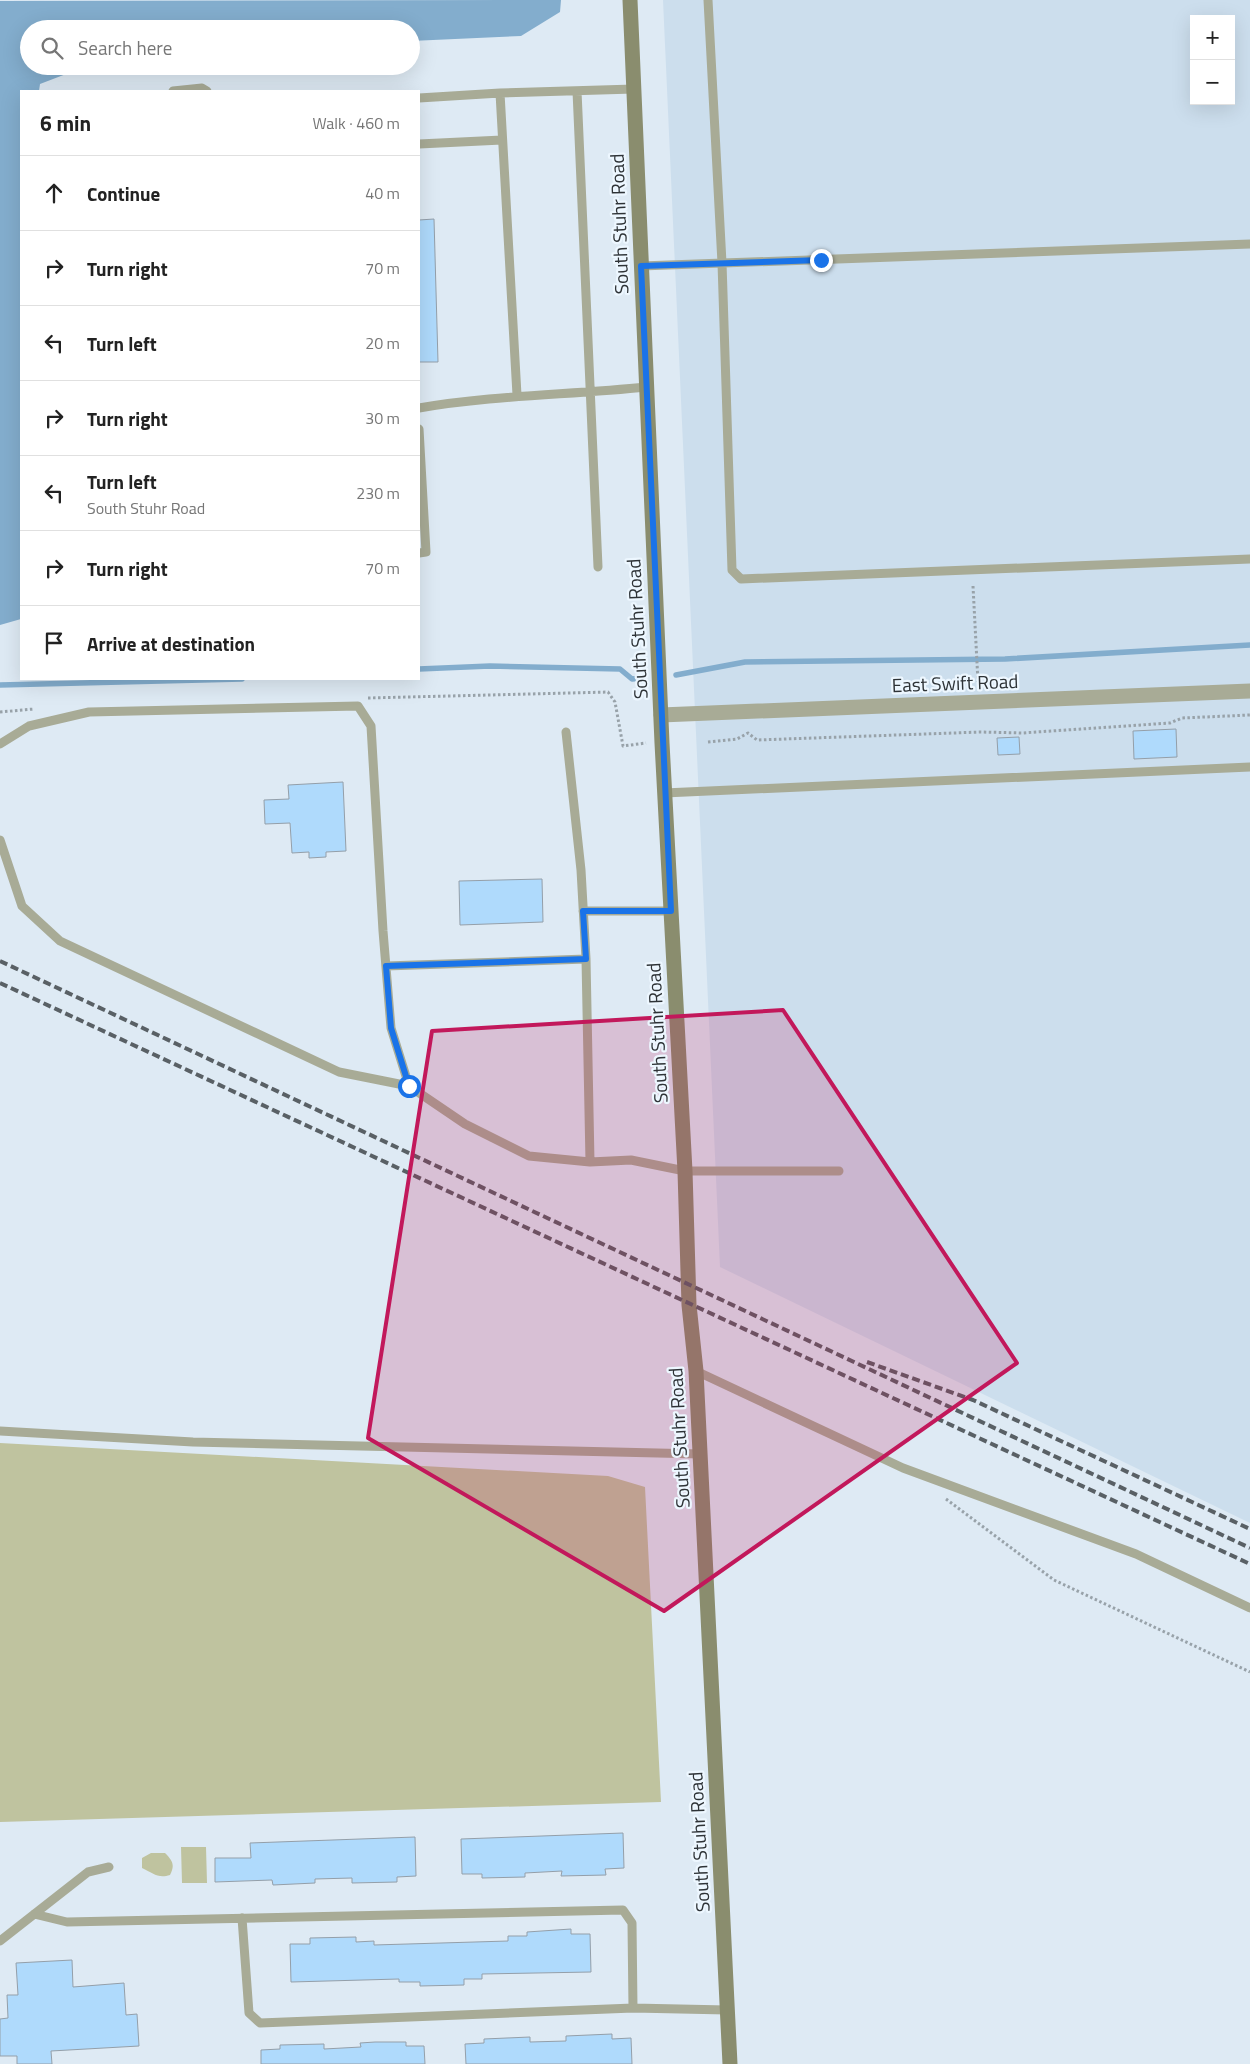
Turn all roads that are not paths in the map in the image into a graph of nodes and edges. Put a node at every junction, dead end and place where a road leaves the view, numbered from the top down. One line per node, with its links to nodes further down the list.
1 (630, 0): 3 (main road, South Stuhr Road)
2 (708, 0): 12 (lane)
3 (634, 89): 6 (lane); 13 (main road, South Stuhr Road)
4 (183, 90): 5 (lane)
5 (205, 90)
6 (577, 91): 7 (lane); 15 (lane)
7 (500, 93): 8 (lane); 9 (lane)
8 (420, 98)
9 (502, 140): 10 (lane); 16 (lane)
10 (420, 144)
11 (1250, 244): 12 (lane)
12 (722, 263): 13 (lane); 20 (lane)
13 (641, 266): 14 (main road, South Stuhr Road)
14 (646, 387): 15 (lane); 23 (main road, South Stuhr Road)
15 (590, 393): 16 (lane); 21 (lane)
16 (517, 395): 17 (lane)
17 (420, 408)
18 (420, 447): 19 (lane)
19 (420, 553)
20 (1250, 559)
21 (598, 567)
22 (1250, 691): 23 (street, East Swift Road)
23 (661, 715): 27 (main road, South Stuhr Road)
24 (566, 732): 29 (lane)
25 (0, 744): 32 (lane)
26 (1250, 767): 27 (lane)
27 (664, 793): 30 (main road, South Stuhr Road)
28 (0, 840): 33 (lane)
29 (583, 911): 30 (lane); 31 (lane)
30 (671, 911): 35 (main road, South Stuhr Road)
31 (586, 959): 32 (lane); 34 (lane)
32 (386, 966): 33 (lane)
33 (409, 1086): 34 (lane)
34 (590, 1162): 35 (lane)
35 (685, 1171): 36 (lane); 37 (main road, South Stuhr Road)
36 (839, 1171)
37 (696, 1371): 39 (main road, South Stuhr Road); 40 (lane)
38 (0, 1431): 39 (lane)
39 (700, 1454): 46 (main road, South Stuhr Road)
40 (1250, 1608)
41 (110, 1867): 42 (lane)
42 (34, 1914): 43 (lane); 44 (lane)
43 (242, 1918): 45 (lane); 45 (lane)
44 (0, 1940)
45 (633, 2008): 46 (lane)
46 (727, 2010): 47 (main road, South Stuhr Road)
47 (730, 2064)

